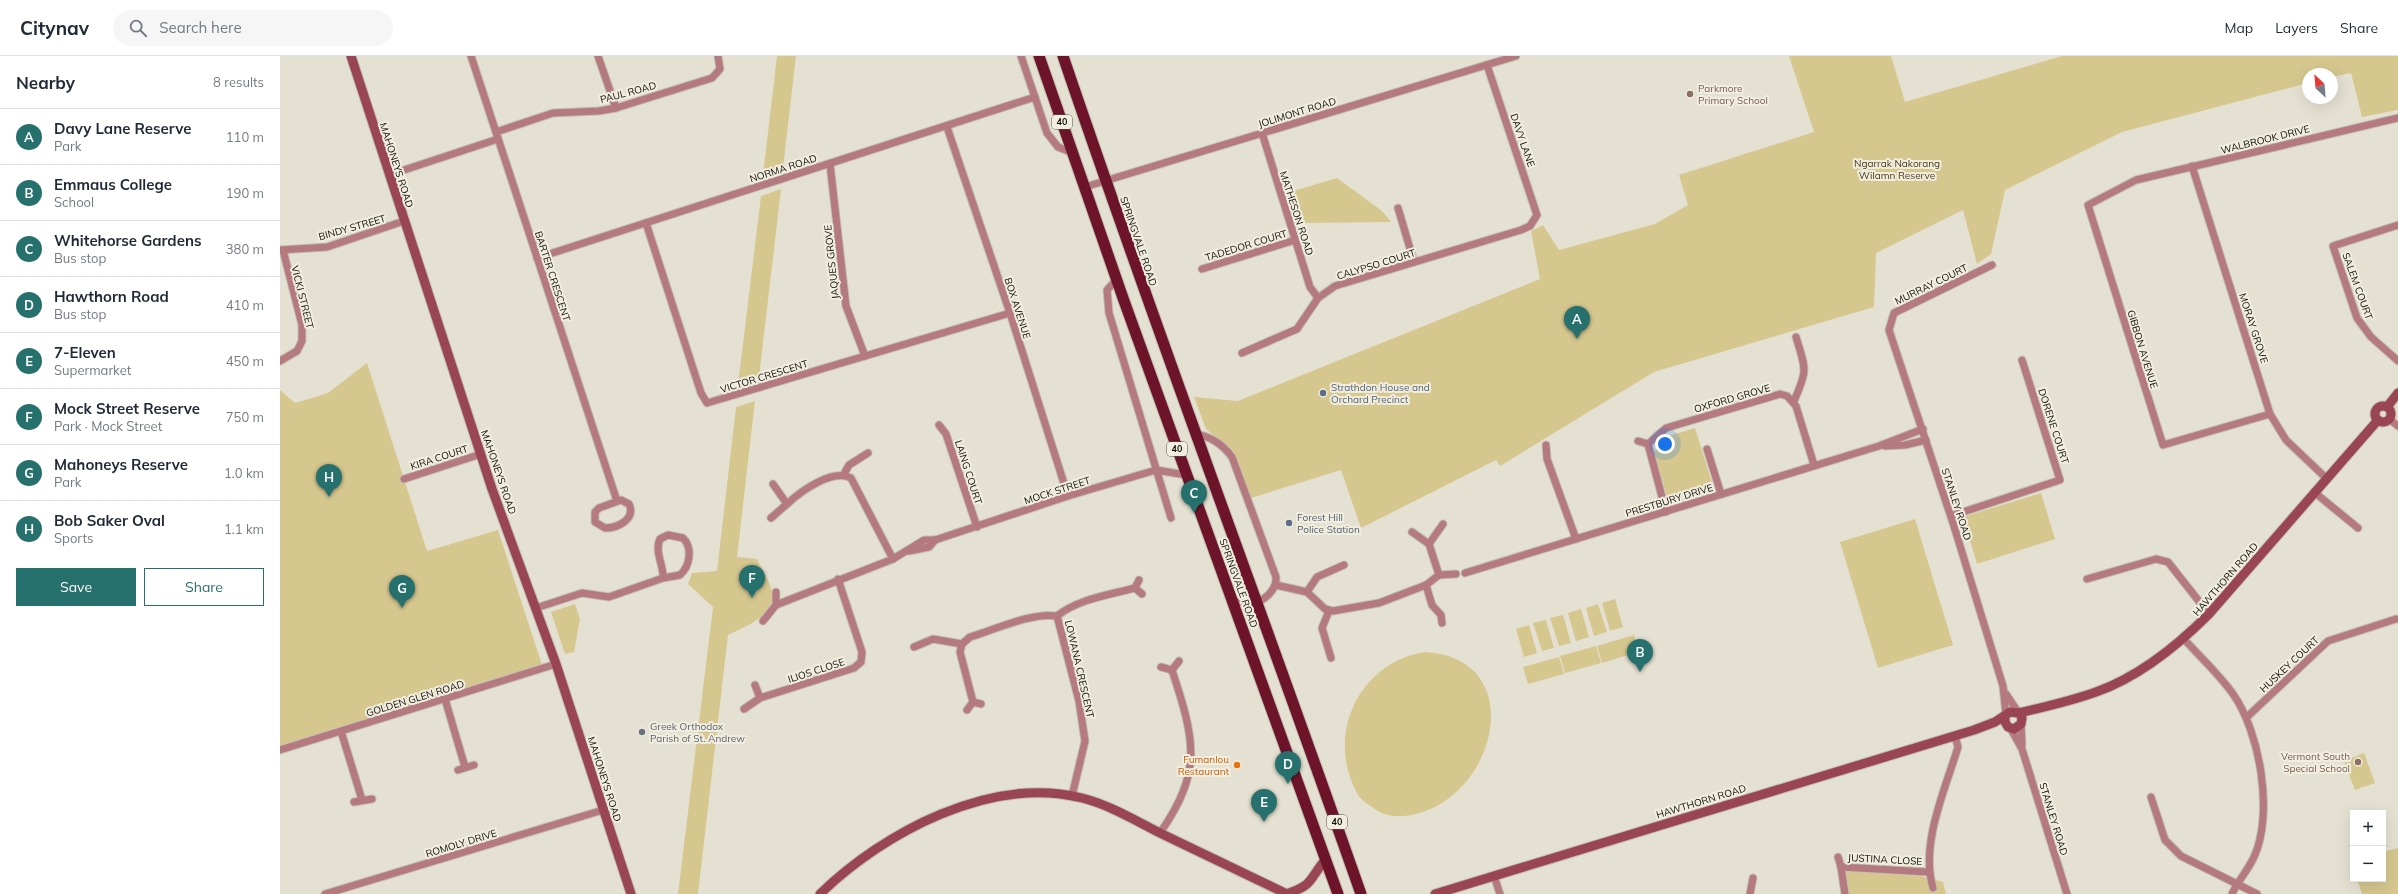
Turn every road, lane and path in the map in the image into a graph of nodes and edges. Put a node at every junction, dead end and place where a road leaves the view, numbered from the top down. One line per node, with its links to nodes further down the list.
1 (351, 56): 19 (main road, MAHONEYS ROAD)
2 (471, 56): 15 (street, BARTER CRESCENT)
3 (598, 56): 11 (street)
4 (718, 56): 11 (street, PAUL ROAD)
5 (1021, 56): 10 (street)
6 (1039, 56): 16 (highway, SPRINGVALE ROAD / 40)
7 (1063, 56): 21 (highway, SPRINGVALE ROAD / 40)
8 (1516, 56): 9 (street, JOLIMONT ROAD)
9 (1487, 65): 14 (street, JOLIMONT ROAD); 25 (street, DAVY LANE)
10 (1035, 97): 13 (street, NORMA ROAD); 16 (street)
11 (616, 108): 15 (street, PAUL ROAD)
12 (2398, 118): 18 (street, WALBROOK DRIVE)
13 (947, 127): 17 (street, NORMA ROAD); 36 (street, BOX AVENUE)
14 (1262, 133): 21 (street, JOLIMONT ROAD); 28 (street, MATHESON ROAD)
15 (497, 136): 19 (street, PAUL ROAD); 30 (street, BARTER CRESCENT)
16 (1073, 153): 22 (highway, SPRINGVALE ROAD / 40)
17 (830, 164): 26 (street, NORMA ROAD); 40 (street, JAQUES GROVE)
18 (2192, 166): 20 (street, WALBROOK DRIVE); 47 (street, MORAY GROVE)
19 (389, 175): 24 (main road, MAHONEYS ROAD)
20 (2136, 180): 47 (street, GIBBON AVENUE)
21 (1106, 181): 22 (street, JOLIMONT ROAD); 53 (highway, SPRINGVALE ROAD / 40)
22 (1085, 187): 34 (highway, SPRINGVALE ROAD / 40)
23 (1398, 208): 31 (street)
24 (404, 221): 29 (street, BINDY STREET); 61 (main road, MAHONEYS ROAD)
25 (1533, 221): 31 (street, CALYPSO COURT)
26 (646, 223): 30 (street, NORMA ROAD); 40 (street, VICTOR CRESCENT)
27 (2398, 225): 43 (street, SALEM COURT)
28 (1295, 240): 33 (street, TADEDOR COURT); 35 (street, MATHESON ROAD)
29 (282, 250): 42 (street, VICKI STREET)
30 (537, 258): 72 (street, BARTER CRESCENT)
31 (1414, 262): 35 (street, CALYPSO COURT)
32 (1992, 265): 37 (street, MURRAY COURT)
33 (1202, 269)
34 (1116, 280): 63 (street); 65 (highway, SPRINGVALE ROAD / 40)
35 (1318, 298): 39 (street, CALYPSO COURT)
36 (1010, 313): 40 (street, VICTOR CRESCENT); 71 (street, BOX AVENUE)
37 (1889, 330): 52 (street, STANLEY ROAD)
38 (1796, 337): 45 (street)
39 (1242, 354)
40 (865, 356)
41 (2022, 360): 75 (street, DORENE COURT)
42 (280, 361)
43 (2398, 361)
44 (2398, 394): 46 (main road)
45 (1794, 401): 56 (street, OXFORD GROVE); 62 (street)
46 (2387, 407): 48 (main road); 49 (main road)
47 (2270, 414): 66 (street, MORAY GROVE)
48 (2389, 419): 49 (main road); 51 (street)
49 (2378, 420): 66 (main road, HAWTHORN ROAD)
50 (939, 426): 79 (street, LAING COURT)
51 (2398, 426)
52 (1923, 429): 54 (street, STANLEY ROAD); 58 (street, PRESTBURY DRIVE)
53 (1195, 434): 93 (street); 100 (highway, SPRINGVALE ROAD / 40)
54 (1926, 440): 58 (street, PRESTBURY DRIVE); 75 (street, STANLEY ROAD)
55 (1638, 441): 56 (street)
56 (1648, 444): 74 (street)
57 (1546, 445): 82 (street)
58 (1879, 446): 62 (street, PRESTBURY DRIVE)
59 (1707, 450): 70 (street)
60 (868, 453): 64 (street)
61 (481, 454): 67 (street, KIRA COURT); 102 (main road, MAHONEYS ROAD)
62 (1814, 465): 70 (street, PRESTBURY DRIVE)
63 (1156, 470): 65 (street, MOCK STREET); 71 (street, MOCK STREET); 77 (street)
64 (844, 474): 73 (street); 84 (street)
65 (1186, 475): 99 (highway, SPRINGVALE ROAD / 40)
66 (2326, 478): 69 (main road, HAWTHORN ROAD)
67 (404, 479)
68 (773, 484): 73 (street)
69 (2314, 492): 80 (street); 104 (main road, HAWTHORN ROAD)
70 (1721, 494): 74 (street, PRESTBURY DRIVE)
71 (1068, 496): 79 (street, MOCK STREET)
72 (617, 502): 72 (street)
73 (787, 504): 76 (street)
74 (1666, 512): 82 (street, PRESTBURY DRIVE)
75 (1951, 516): 118 (street, STANLEY ROAD)
76 (771, 518)
77 (1171, 518)
78 (1443, 524): 83 (street)
79 (977, 528): 84 (street, MOCK STREET)
80 (2358, 528)
81 (1412, 532): 83 (street)
82 (1576, 539): 86 (street, PRESTBURY DRIVE)
83 (1429, 544): 88 (street)
84 (893, 559): 90 (street, MOCK STREET)
85 (1344, 565): 97 (street)
86 (1465, 573)
87 (1456, 574): 88 (street)
88 (1439, 576): 94 (street)
89 (663, 578): 89 (street); 102 (street)
90 (838, 579): 101 (street, MOCK STREET); 119 (street, ILIOS CLOSE)
91 (2087, 579): 104 (street)
92 (1139, 580): 95 (street)
93 (1276, 584): 97 (street); 100 (street)
94 (1426, 585): 103 (street); 108 (street)
95 (1135, 588): 98 (street); 105 (street)
96 (776, 592): 101 (street)
97 (1307, 592): 103 (street)
98 (1142, 594)
99 (1232, 600): 100 (street); 147 (highway, SPRINGVALE ROAD / 40)
100 (1257, 602): 159 (highway, SPRINGVALE ROAD / 40)
101 (776, 604): 107 (street)
102 (536, 608): 114 (main road, MAHONEYS ROAD)
103 (1328, 611): 112 (street)
104 (2209, 614): 109 (main road, HAWTHORN ROAD)
105 (1057, 616): 110 (street); 139 (street, LOWANA CRESCENT)
106 (2396, 620): 128 (street, HUSKEY COURT)
107 (764, 621)
108 (1442, 623)
109 (2184, 638): 123 (main road, HAWTHORN ROAD); 128 (street)
110 (962, 644): 111 (street); 121 (street)
111 (914, 647)
112 (1331, 658)
113 (1179, 661): 116 (street)
114 (556, 664): 120 (street, GOLDEN GLEN ROAD); 144 (main road, MAHONEYS ROAD)
115 (1161, 667): 116 (street)
116 (1172, 670): 145 (street)
117 (755, 685): 119 (street)
118 (2003, 686): 126 (street, STANLEY ROAD); 127 (street, STANLEY ROAD)
119 (760, 698): 124 (street, ILIOS CLOSE)
120 (445, 699): 132 (street, GOLDEN GLEN ROAD); 137 (street)
121 (973, 702): 122 (street); 125 (street)
122 (981, 704)
123 (2053, 706): 126 (main road, HAWTHORN ROAD); 129 (main road, HAWTHORN ROAD)
124 (744, 709)
125 (966, 710)
126 (2018, 712): 127 (main road); 129 (main road)
127 (2006, 715): 130 (main road); 131 (main road, HAWTHORN ROAD)
128 (2247, 717): 152 (street)
129 (2021, 724): 130 (main road); 134 (street, STANLEY ROAD)
130 (2011, 728): 131 (main road, HAWTHORN ROAD); 134 (street, STANLEY ROAD)
131 (1974, 730): 133 (main road, HAWTHORN ROAD)
132 (341, 731): 135 (street, GOLDEN GLEN ROAD); 142 (street)
133 (1955, 736): 149 (street); 150 (main road, HAWTHORN ROAD)
134 (2022, 749): 164 (street, STANLEY ROAD)
135 (280, 750)
136 (474, 765): 137 (street)
137 (465, 767): 138 (street)
138 (458, 770)
139 (1072, 796): 145 (main road); 156 (main road)
140 (2151, 797): 152 (street)
141 (372, 799): 142 (street)
142 (362, 800): 143 (street)
143 (354, 802)
144 (603, 810): 154 (street, ROMOLY DRIVE); 155 (main road, MAHONEYS ROAD)
145 (1160, 832): 157 (main road)
146 (1838, 857): 148 (street, JUSTINA CLOSE)
147 (1326, 860): 157 (main road); 158 (highway, SPRINGVALE ROAD / 40)
148 (1841, 867): 149 (street, JUSTINA CLOSE); 163 (street, JUSTINA CLOSE)
149 (1928, 872): 153 (street)
150 (1494, 876): 160 (main road, HAWTHORN ROAD); 161 (street)
151 (1753, 878): 162 (street)
152 (2236, 884): 165 (street); 166 (street)
153 (1933, 888)
154 (325, 894)
155 (631, 894)
156 (820, 894)
157 (1286, 894)
158 (1338, 894)
159 (1361, 894)
160 (1435, 894)
161 (1500, 894)
162 (1750, 894)
163 (1845, 894)
164 (2067, 894)
165 (2232, 894)
166 (2257, 894)

